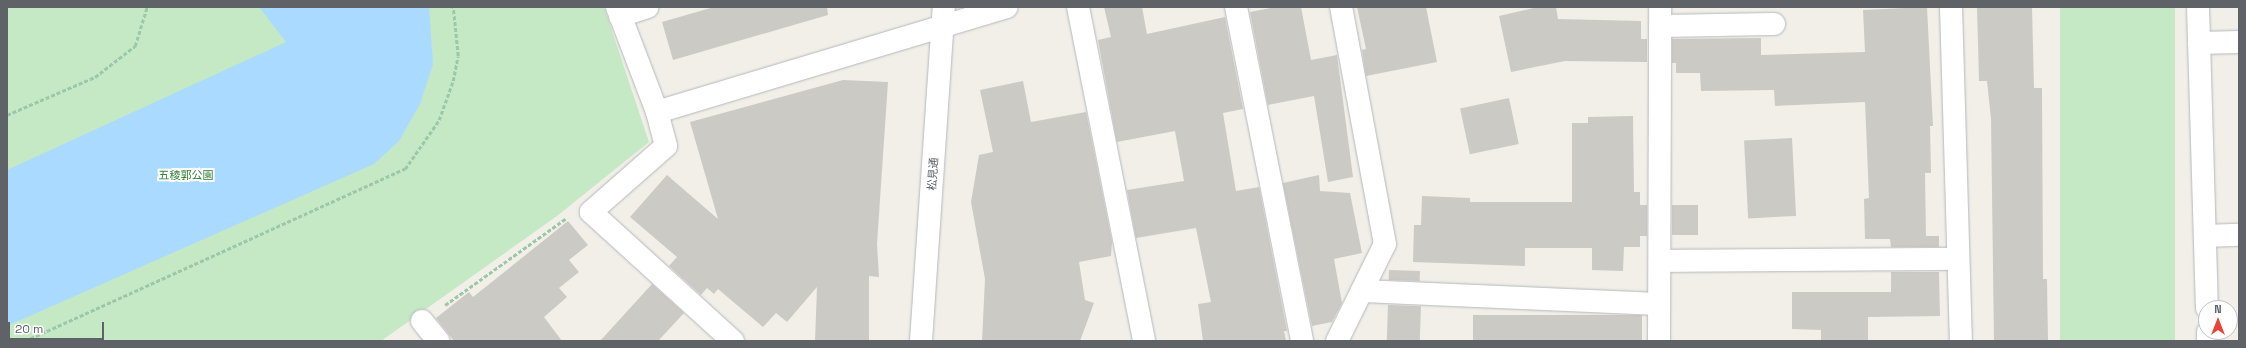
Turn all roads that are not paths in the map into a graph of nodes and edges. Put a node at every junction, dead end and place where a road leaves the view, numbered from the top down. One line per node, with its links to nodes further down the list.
1 (648, 7): 8 (street)
2 (1007, 7): 10 (street)
3 (1078, 7): 26 (street)
4 (1236, 7): 27 (street)
5 (1341, 7): 19 (street)
6 (1951, 7): 17 (street)
7 (2198, 7): 13 (street)
8 (619, 11): 14 (street)
9 (1660, 16): 11 (street); 18 (street)
10 (943, 17): 14 (street); 25 (street, 松見通)
11 (1774, 24)
12 (2239, 42): 13 (street)
13 (2199, 43): 16 (street)
14 (657, 112): 24 (street)
15 (2239, 235): 16 (street)
16 (2205, 236): 20 (street)
17 (1957, 259): 18 (street); 30 (street)
18 (1660, 261): 21 (street)
19 (1362, 291): 21 (street); 28 (street)
20 (2207, 300)
21 (1659, 304): 29 (street)
22 (422, 321): 23 (street)
23 (438, 341)
24 (733, 341)
25 (921, 341)
26 (1144, 341)
27 (1302, 341)
28 (1338, 341)
29 (1659, 341)
30 (1961, 341)

